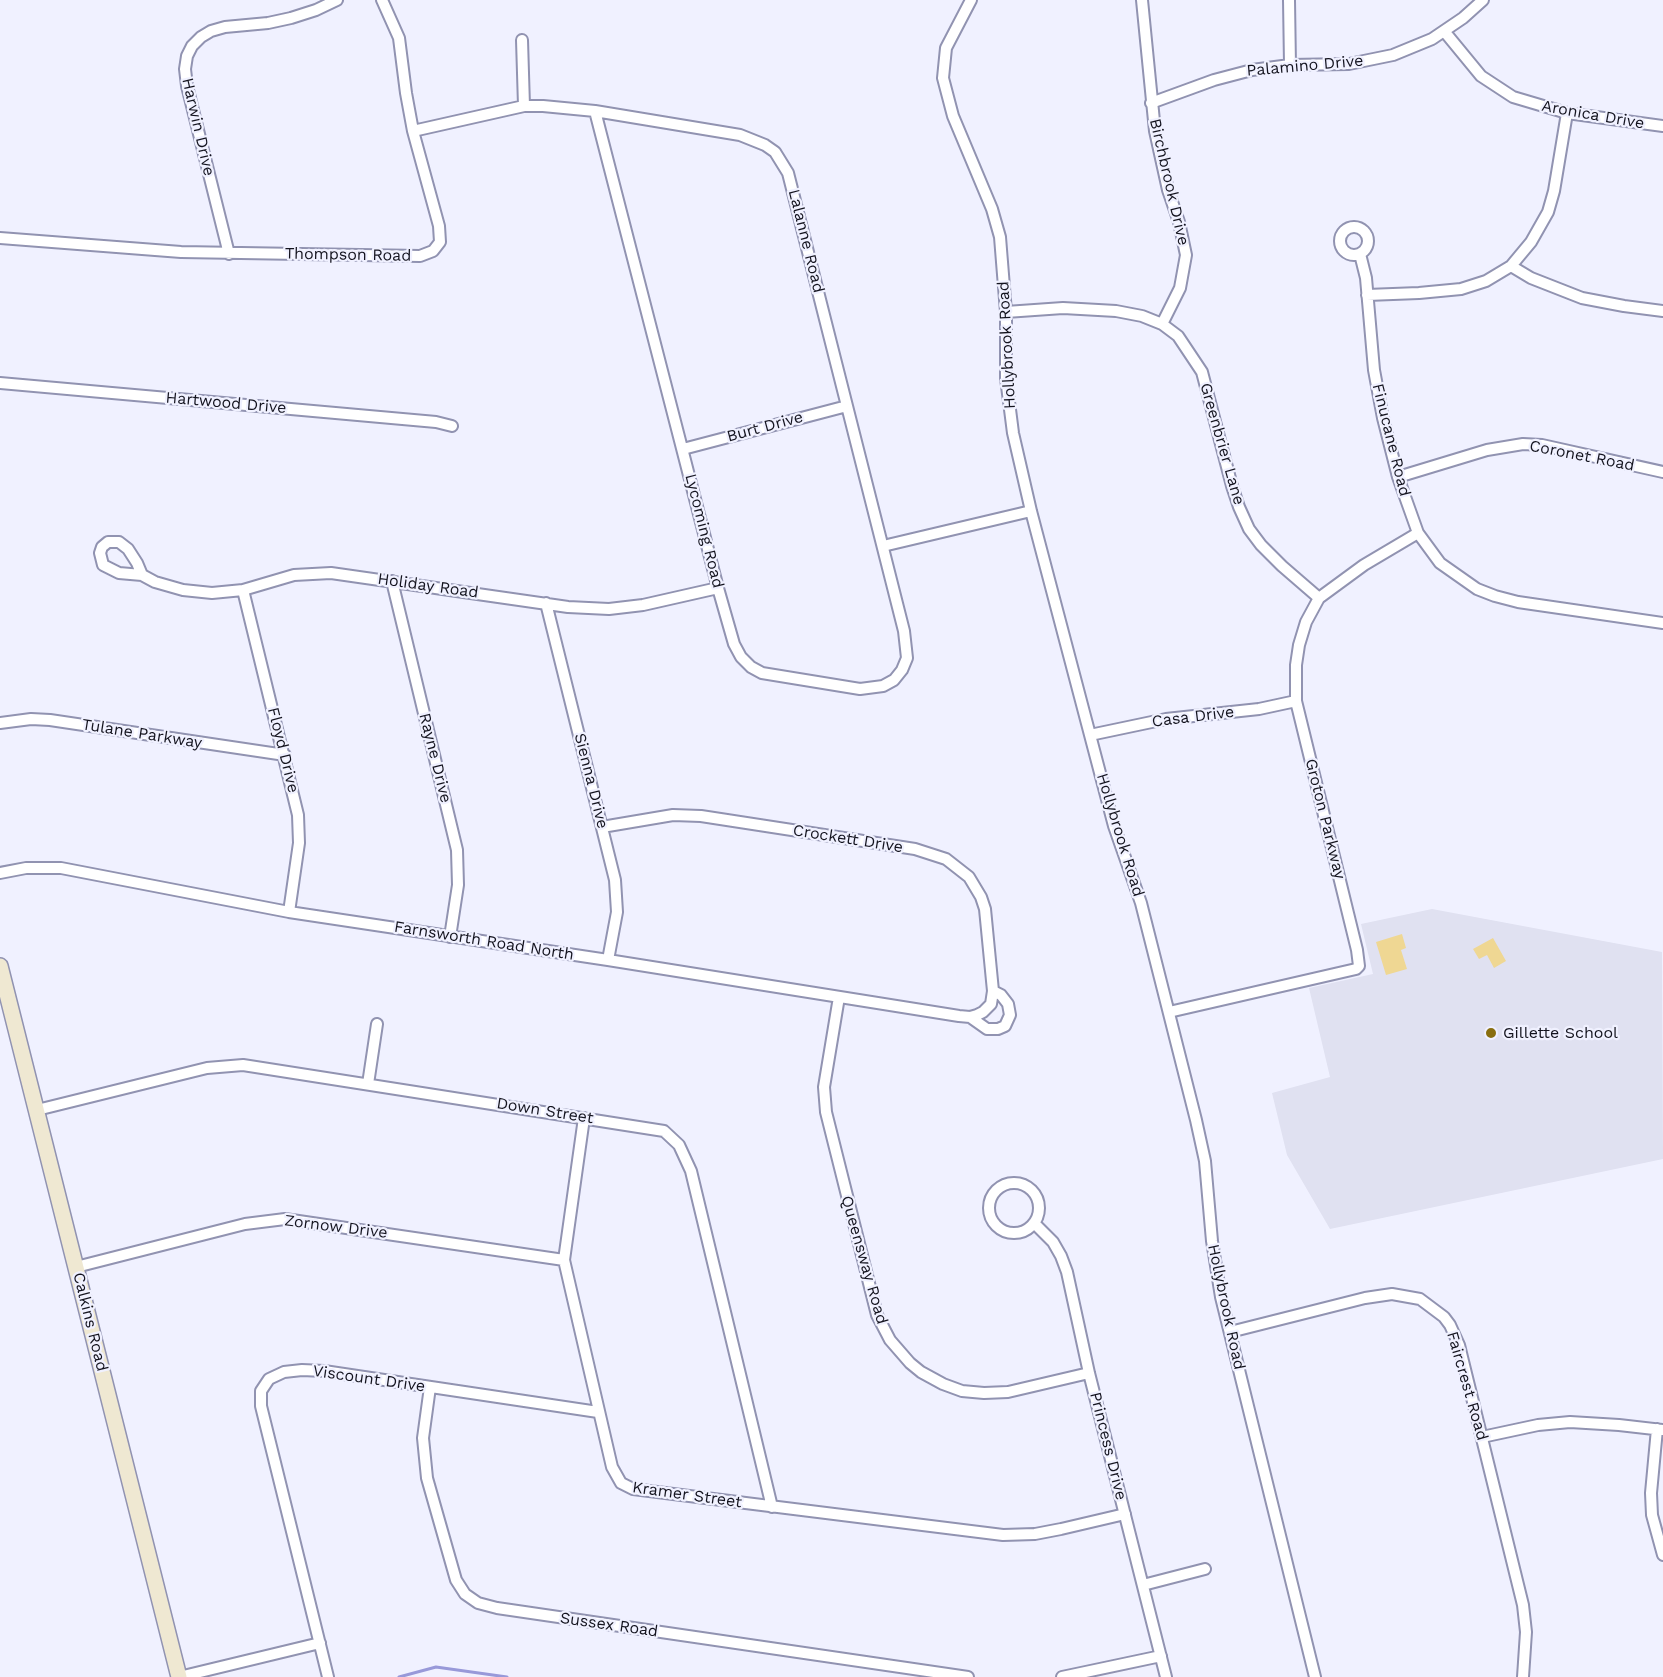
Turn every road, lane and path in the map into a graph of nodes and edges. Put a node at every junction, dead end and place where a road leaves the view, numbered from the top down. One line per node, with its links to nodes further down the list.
1 (337, 0): 17 (street, Harwin Drive)
2 (382, 0): 15 (street, Thompson Road)
3 (971, 0): 22 (street, Hollybrook Road)
4 (1142, 0): 10 (street, Birchbrook Drive)
5 (1289, 0): 9 (street)
6 (1484, 0): 7 (street, Palamino Drive)
7 (1444, 31): 9 (street, Palamino Drive); 13 (street, Aronica Drive)
8 (522, 40): 11 (street)
9 (1290, 65): 10 (street, Palamino Drive)
10 (1151, 103): 23 (street, Birchbrook Drive)
11 (524, 106): 12 (street, Lalanne Road); 15 (street, Lalanne Road)
12 (595, 111): 25 (street, Lalanne Road); 27 (street, Lycoming Road)
13 (1567, 113): 14 (street, Aronica Drive); 19 (street)
14 (1663, 126)
15 (413, 131): 17 (street, Thompson Road)
16 (0, 238): 17 (street, Thompson Road)
17 (229, 254)
18 (1360, 254): 20 (street, Finucane Road)
19 (1511, 266): 20 (street); 21 (street)
20 (1367, 295): 29 (street, Finucane Road)
21 (1663, 310)
22 (1006, 312): 23 (street, Greenbrier Lane); 30 (street, Hollybrook Road)
23 (1162, 324): 37 (street, Greenbrier Lane)
24 (0, 383): 26 (street, Hartwood Drive)
25 (847, 406): 27 (street, Burt Drive); 32 (street, Lalanne Road)
26 (452, 426)
27 (683, 448): 35 (street, Lycoming Road)
28 (1663, 472): 29 (street, Coronet Road)
29 (1398, 477): 31 (street, Finucane Road)
30 (1031, 511): 32 (street); 42 (street, Hollybrook Road)
31 (1418, 533): 37 (street, Groton Parkway); 39 (street, Finucane Road)
32 (883, 546): 35 (street, Lycoming Road)
33 (142, 575): 36 (street, Holiday Road)
34 (392, 581): 36 (street, Holiday Road); 38 (street, Holiday Road); 47 (street, Rayne Drive)
35 (717, 588): 38 (street, Holiday Road)
36 (243, 590): 43 (street, Floyd Drive)
37 (1319, 598): 40 (street, Groton Parkway)
38 (546, 603): 44 (street, Sienna Drive)
39 (1663, 623)
40 (1296, 701): 42 (street, Casa Drive); 53 (street, Groton Parkway)
41 (0, 723): 43 (street, Tulane Parkway)
42 (1090, 735): 53 (street, Hollybrook Road)
43 (285, 755): 46 (street, Floyd Drive)
44 (602, 827): 48 (street, Sienna Drive); 50 (street, Crockett Drive)
45 (0, 873): 46 (street, Farnsworth Road North)
46 (289, 912): 47 (street, Farnsworth Road North)
47 (450, 937): 48 (street, Farnsworth Road North)
48 (608, 960): 51 (street, Farnsworth Road North)
49 (0, 966): 52 (main road, Calkins Road)
50 (993, 991): 54 (street); 54 (street)
51 (839, 997): 54 (street, Farnsworth Road North); 63 (street, Queensway Road)
52 (4, 998): 57 (main road, Calkins Road)
53 (1169, 1012): 62 (street, Hollybrook Road)
54 (970, 1017)
55 (377, 1024): 56 (street)
56 (368, 1084): 57 (street, Down Street); 58 (street, Down Street)
57 (37, 1110): 61 (main road, Calkins Road)
58 (584, 1118): 60 (street, Kramer Street); 68 (street, Down Street)
59 (1034, 1223): 59 (street); 63 (street, Princess Drive)
60 (564, 1260): 61 (street, Zornow Drive); 65 (street, Kramer Street)
61 (76, 1267): 75 (main road, Calkins Road)
62 (1230, 1332): 67 (street, Faircrest Road); 80 (street, Hollybrook Road)
63 (1089, 1373): 69 (street, Princess Drive)
64 (430, 1387): 65 (street, Viscount Drive); 73 (street, Viscount Drive); 77 (street, Sussex Road)
65 (598, 1412): 68 (street, Kramer Street)
66 (1660, 1430): 67 (street); 70 (street)
67 (1482, 1437): 81 (street, Faircrest Road)
68 (772, 1507): 69 (street, Kramer Street)
69 (1125, 1514): 72 (street, Princess Drive)
70 (1663, 1555)
71 (1205, 1569): 72 (street)
72 (1143, 1585): 74 (street, Princess Drive)
73 (320, 1643): 75 (street); 76 (street, Viscount Drive)
74 (1161, 1656): 78 (street); 79 (street, Princess Drive)
75 (179, 1677)
76 (328, 1677)
77 (968, 1677)
78 (1062, 1677)
79 (1166, 1677)
80 (1315, 1677)
81 (1523, 1677)

